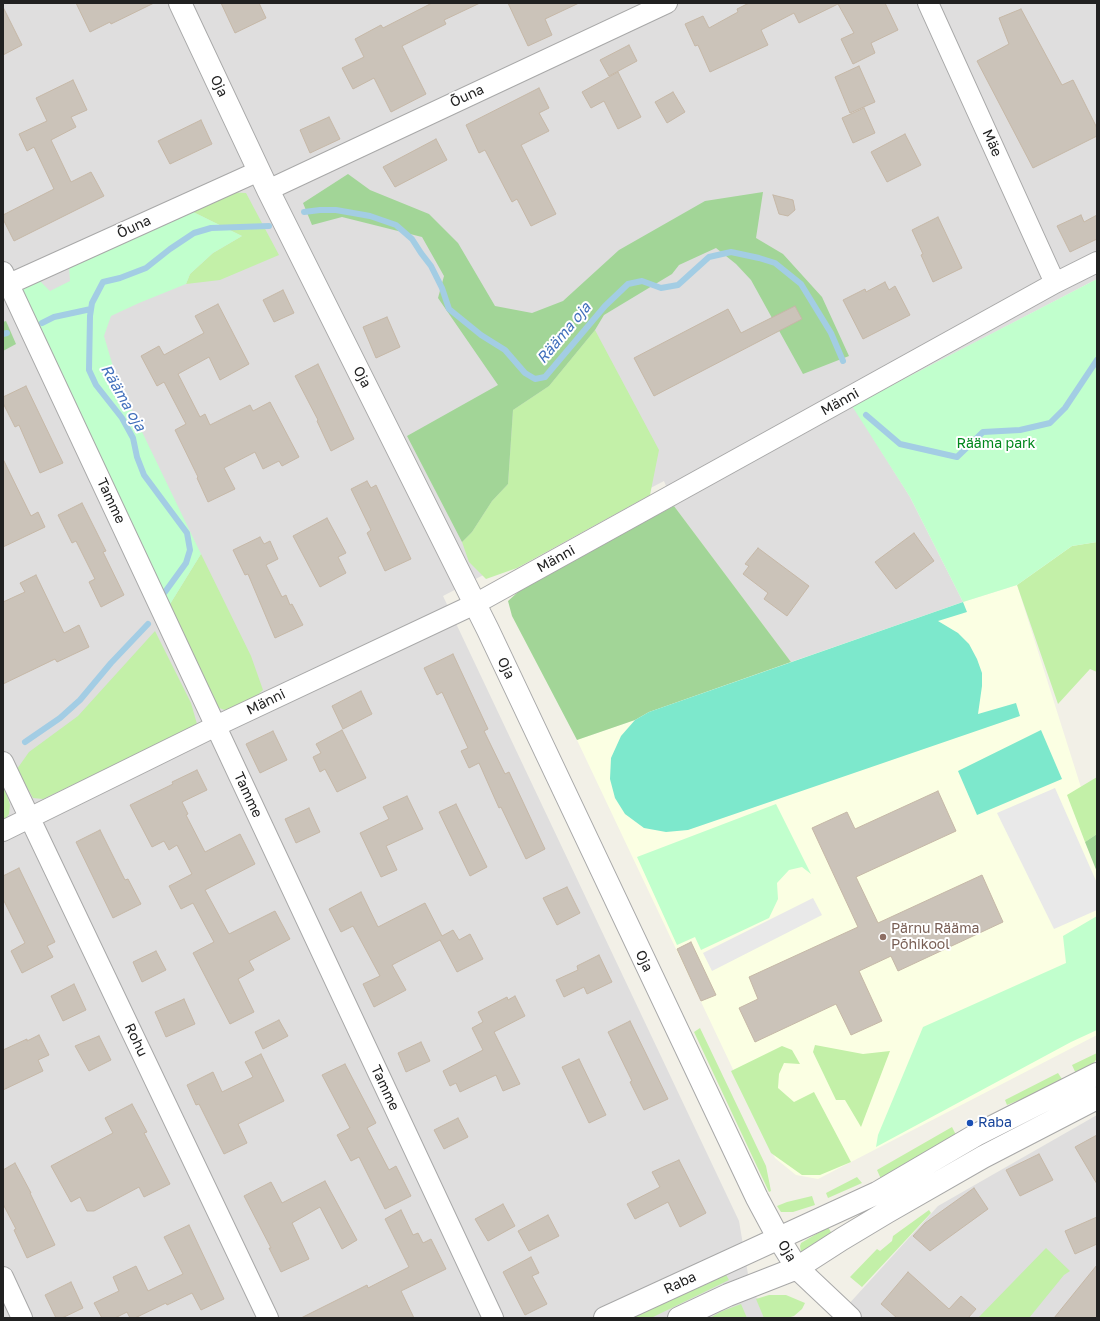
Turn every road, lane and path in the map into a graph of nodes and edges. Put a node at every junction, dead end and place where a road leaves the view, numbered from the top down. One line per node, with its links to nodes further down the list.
1 (180, 3): 4 (street, Oja)
2 (667, 3): 4 (street, Õuna)
3 (928, 3): 7 (street, Mäe)
4 (263, 180): 6 (street, Õuna); 8 (street, Oja)
5 (1097, 262): 7 (street, Männi)
6 (6, 278): 9 (street, Tamme)
7 (1055, 283): 8 (street, Männi)
8 (475, 604): 9 (street, Männi); 15 (street, Oja)
9 (216, 726): 11 (street, Männi); 20 (street, Tamme)
10 (3, 762): 11 (street, Rohu)
11 (30, 818): 12 (street, Männi); 19 (street, Rohu)
12 (3, 831)
13 (1097, 1074): 15 (street, Raba)
14 (1097, 1098): 16 (street)
15 (779, 1238): 16 (street, Oja); 21 (street, Raba)
16 (797, 1268): 22 (street); 23 (street, Oja)
17 (3, 1277): 18 (street)
18 (22, 1318)
19 (268, 1318)
20 (493, 1318)
21 (605, 1318)
22 (679, 1318)
23 (850, 1318)

